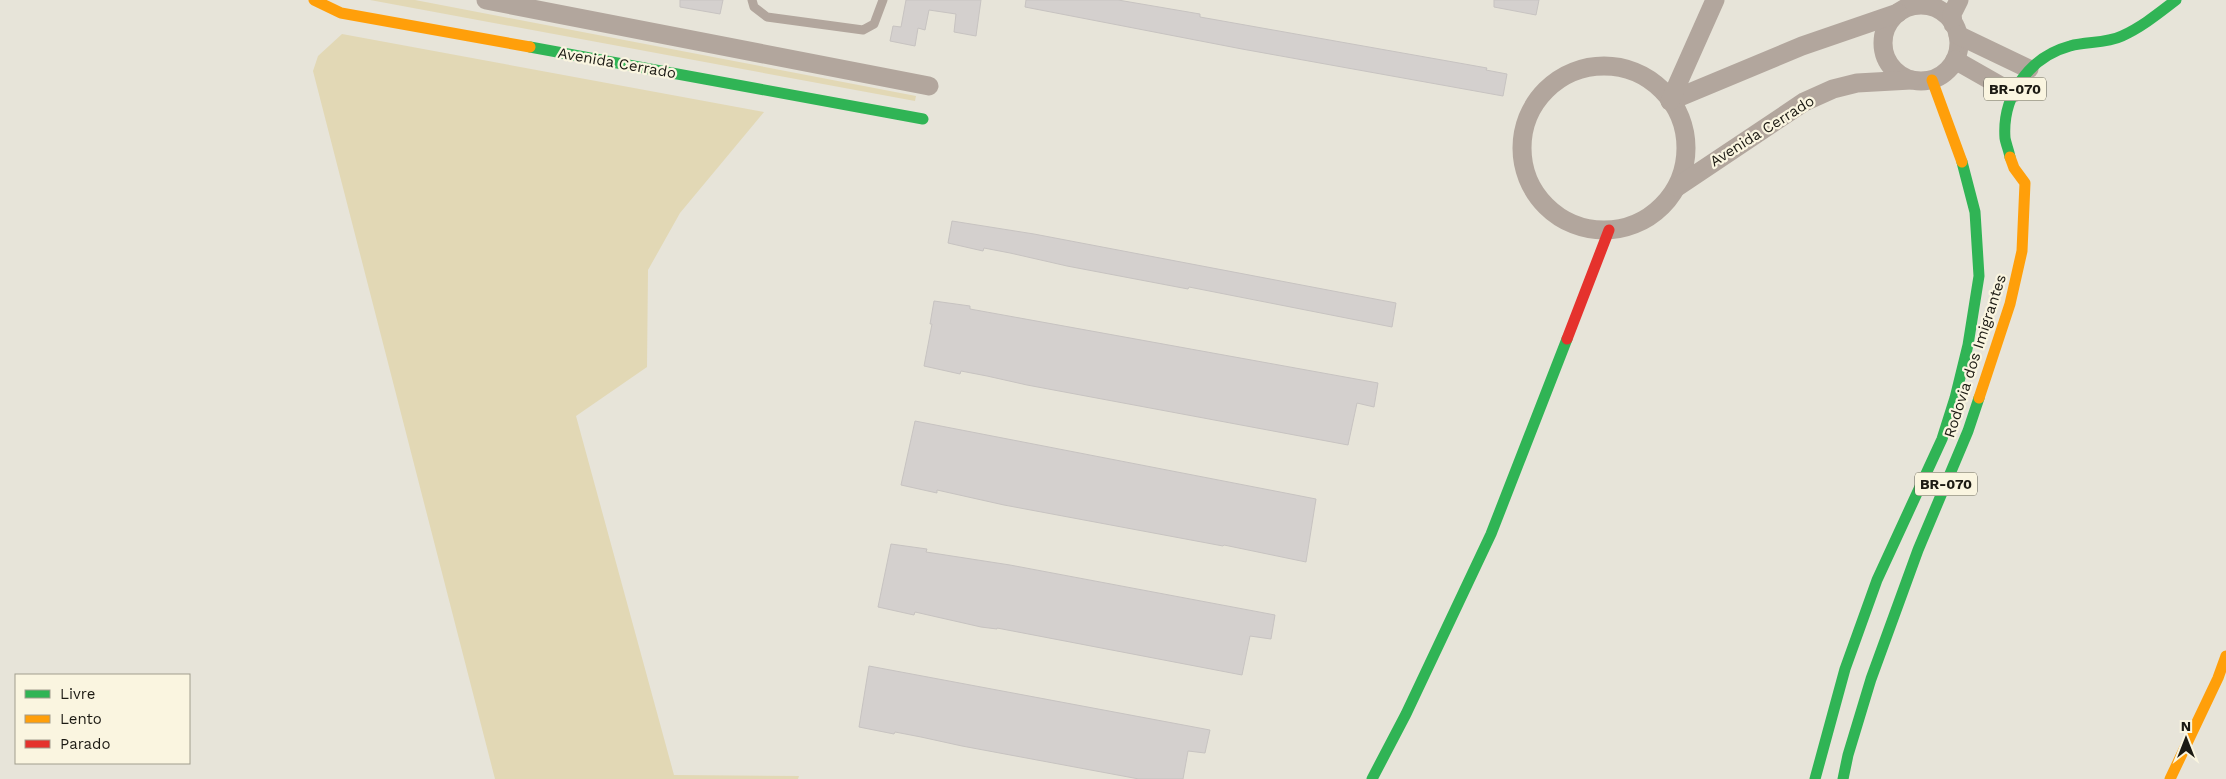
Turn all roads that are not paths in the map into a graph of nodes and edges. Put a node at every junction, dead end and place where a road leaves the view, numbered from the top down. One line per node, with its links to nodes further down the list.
1 (314, 0): 18 (main road, Avenida Cerrado)
2 (486, 0): 15 (street)
3 (752, 0): 4 (lane)
4 (883, 0)
5 (1715, 0): 17 (street)
6 (1934, 0): 9 (street)
7 (1959, 0): 10 (street)
8 (2176, 0): 12 (main road, Rodovia dos Imigrantes / BR-070)
9 (1903, 10): 10 (street); 13 (street); 17 (street)
10 (1956, 30): 11 (street); 12 (street)
11 (1955, 60): 14 (street); 16 (street)
12 (2029, 69): 16 (main road, Rodovia dos Imigrantes / BR-070)
13 (1911, 80): 14 (street, Avenida Cerrado); 19 (street, Avenida Cerrado)
14 (1932, 80): 23 (main road)
15 (929, 86)
16 (2012, 93): 24 (main road, Rodovia dos Imigrantes / BR-070)
17 (1670, 101): 19 (street, Avenida Cerrado); 20 (street, Avenida Cerrado)
18 (923, 119)
19 (1677, 187): 20 (street, Avenida Cerrado)
20 (1609, 230): 22 (main road)
21 (2226, 656): 25 (main road)
22 (1372, 779)
23 (1815, 779)
24 (1843, 779)
25 (2170, 779)

